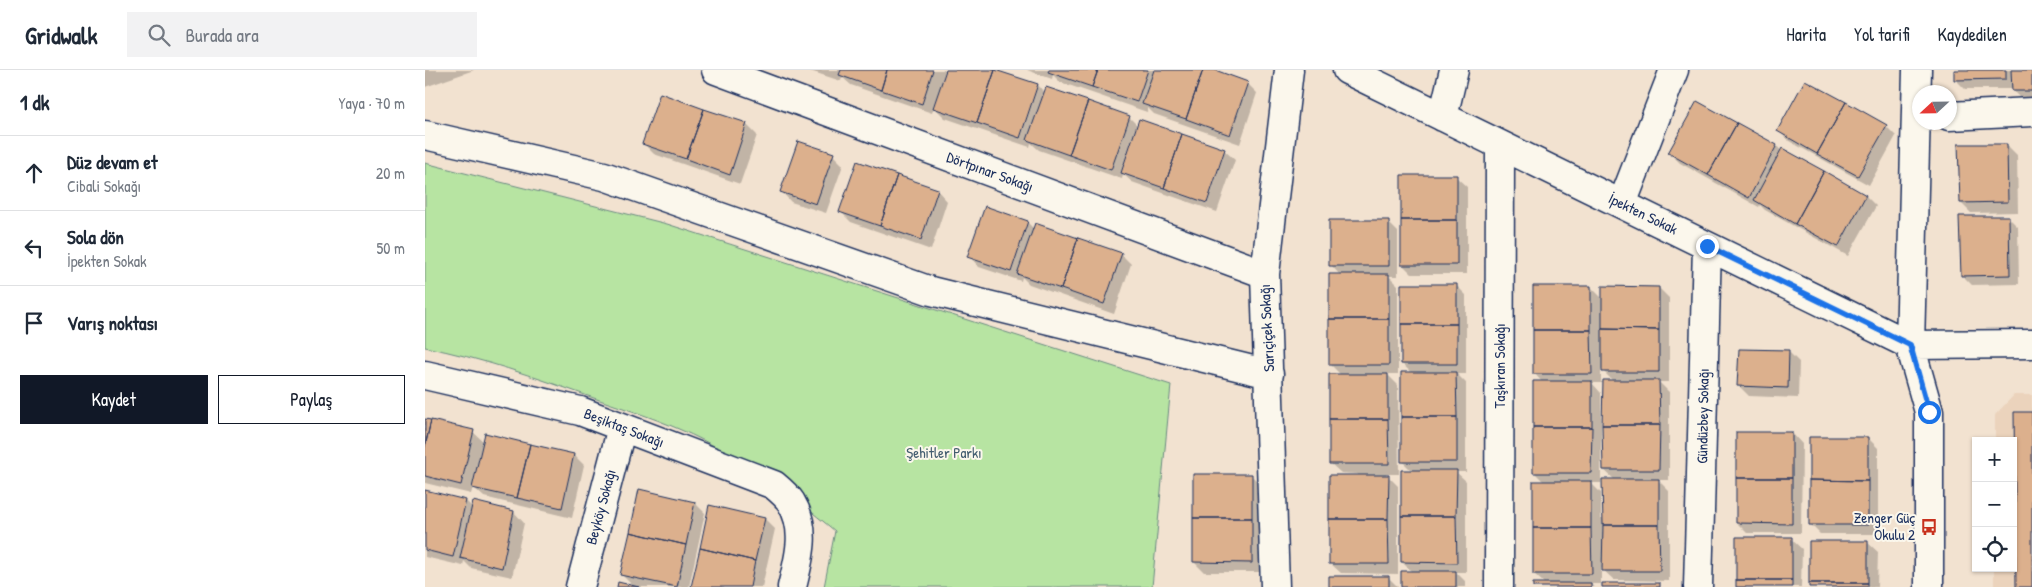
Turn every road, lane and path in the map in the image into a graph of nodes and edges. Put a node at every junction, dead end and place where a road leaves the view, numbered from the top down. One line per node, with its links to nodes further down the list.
1 (716, 70): 16 (street, Dörtpınar Sokağı)
2 (1289, 70): 16 (street, Sarıçiçek Sokağı)
3 (1347, 70): 10 (street, İpekten Sokak)
4 (1454, 70): 10 (street)
5 (1674, 70): 14 (street)
6 (1917, 70): 7 (street)
7 (1917, 85)
8 (2032, 112): 9 (street)
9 (1957, 116)
10 (1443, 117): 13 (street, İpekten Sokak)
11 (1917, 130): 18 (street)
12 (425, 135): 19 (street)
13 (1500, 145): 14 (street, İpekten Sokak); 25 (street, Taşkıran Sokağı)
14 (1622, 204): 15 (street, İpekten Sokak)
15 (1707, 246): 18 (street, İpekten Sokak); 26 (street, Gündüzbey Sokağı)
16 (1265, 274): 19 (street, Sarıçiçek Sokağı)
17 (2032, 344): 18 (street, İpekten Sokak)
18 (1910, 345): 27 (street)
19 (1269, 374): 24 (street, Sarıçiçek Sokağı)
20 (425, 375): 21 (street, Beşiktaş Sokağı)
21 (622, 427): 22 (street, Beyköy Sokağı); 23 (street, Beşiktaş Sokağı)
22 (580, 587)
23 (792, 587)
24 (1275, 587)
25 (1499, 587)
26 (1699, 587)
27 (1929, 587)

